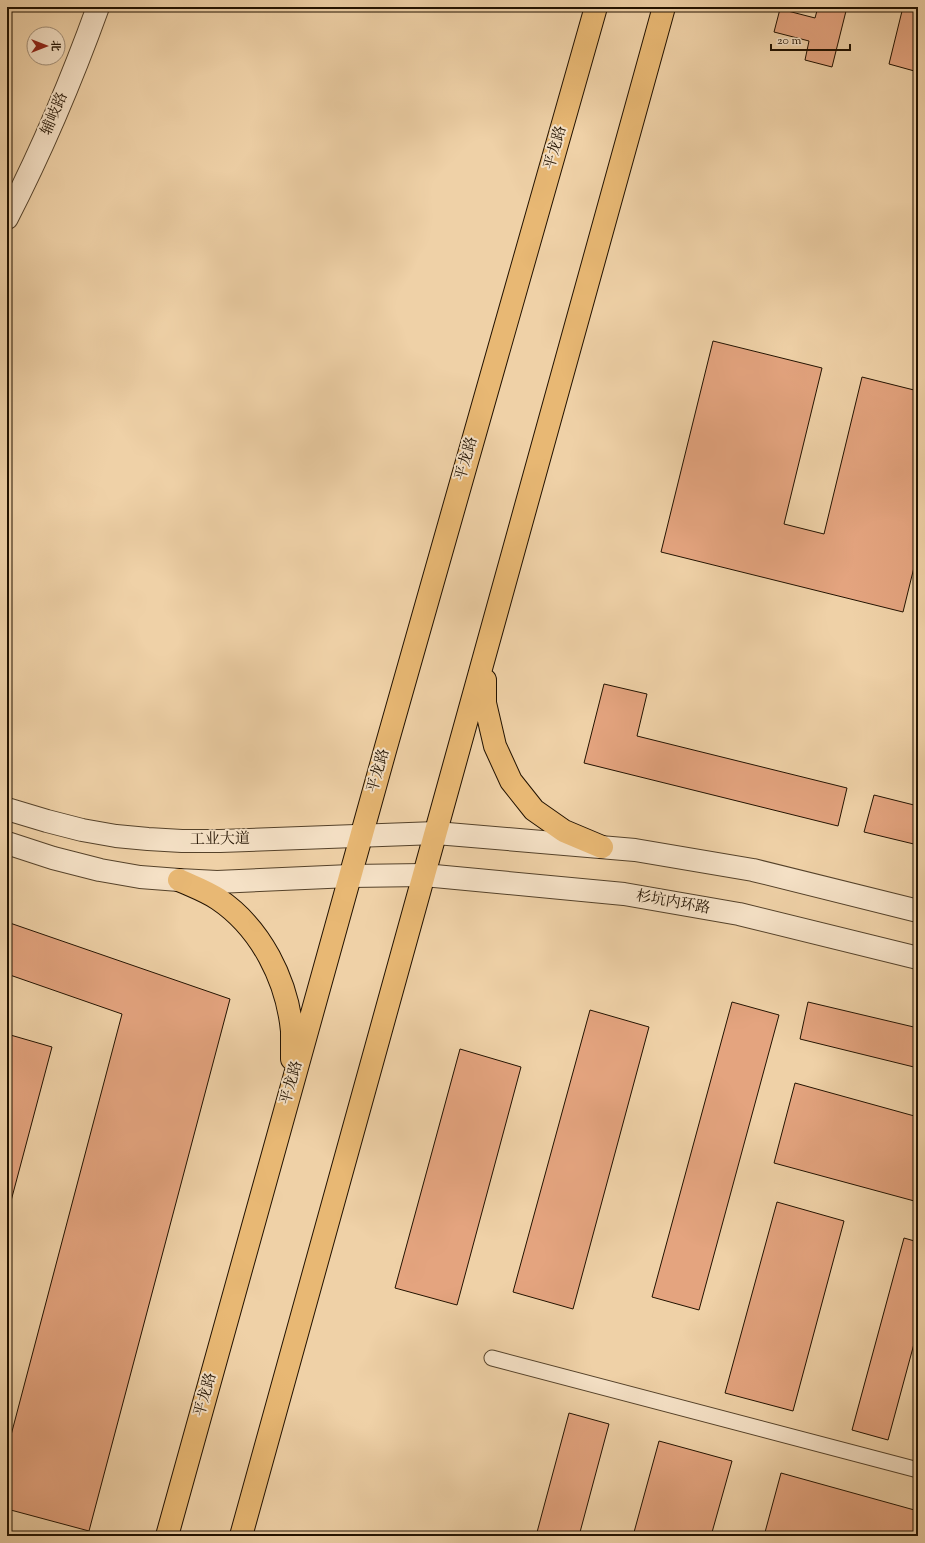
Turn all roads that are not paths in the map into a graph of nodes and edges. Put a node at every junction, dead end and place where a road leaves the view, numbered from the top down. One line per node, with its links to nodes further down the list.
1 (98, 7): 4 (street, 辅岐路)
2 (596, 7): 8 (main road, 平龙路)
3 (664, 7): 5 (main road)
4 (7, 218)
5 (486, 654): 7 (main road); 10 (main road)
6 (7, 809): 8 (street, 工业大道)
7 (436, 832): 8 (street, 工业大道); 10 (street); 11 (main road)
8 (361, 836): 12 (main road, 平龙路)
9 (7, 843): 13 (street)
10 (602, 847): 14 (street)
11 (424, 875): 12 (street); 15 (street, 杉坑内环路); 20 (main road)
12 (350, 876): 13 (street); 16 (main road, 平龙路)
13 (179, 880): 16 (main road)
14 (918, 911)
15 (918, 958)
16 (288, 1099): 19 (main road, 平龙路)
17 (492, 1358): 18 (lane)
18 (918, 1470)
19 (167, 1536)
20 (241, 1536)

